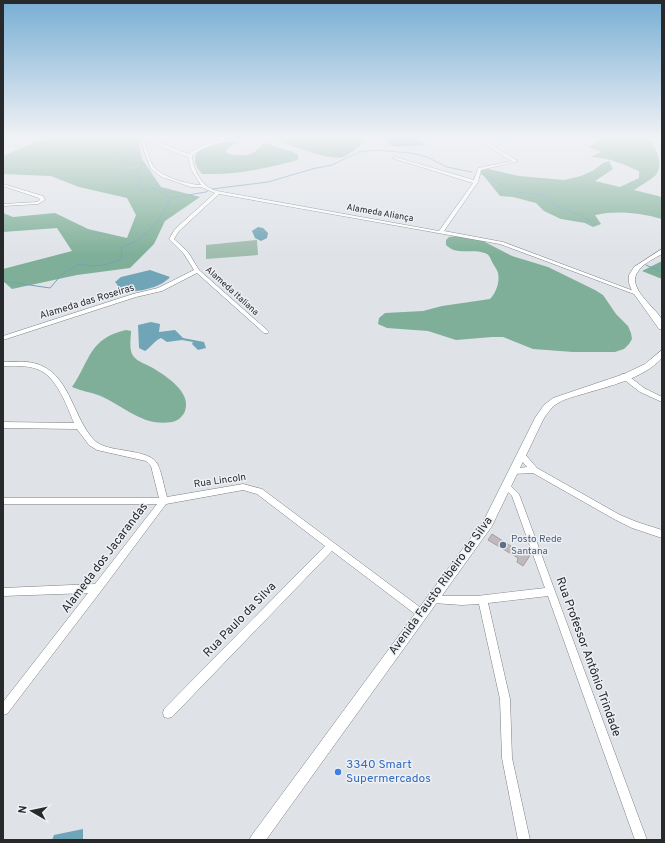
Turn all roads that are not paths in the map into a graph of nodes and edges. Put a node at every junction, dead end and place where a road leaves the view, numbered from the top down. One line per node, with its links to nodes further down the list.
1 (164, 176): 7 (street, Alameda Aliança)
2 (197, 176): 7 (street)
3 (457, 176): 5 (street)
4 (478, 176): 5 (street)
5 (476, 182): 10 (street)
6 (3, 184): 9 (street)
7 (209, 189): 8 (street, Alameda Aliança)
8 (217, 192): 10 (street, Alameda Aliança); 12 (street, Alameda Italiana)
9 (3, 206)
10 (441, 232): 13 (street, Alameda Aliança)
11 (662, 251): 13 (main road)
12 (197, 270): 15 (street, Alameda Italiana); 16 (street, Alameda das Roseiras)
13 (636, 293): 14 (main road)
14 (662, 327)
15 (266, 332)
16 (3, 338)
17 (662, 353): 19 (main road, Avenida Fausto Ribeiro da Silva)
18 (3, 364): 22 (street, Alameda dos Jacarandas)
19 (624, 376): 20 (street); 23 (main road, Avenida Fausto Ribeiro da Silva)
20 (662, 400)
21 (3, 425): 22 (street)
22 (79, 426): 28 (street, Alameda dos Jacarandas)
23 (521, 455): 24 (street); 25 (main road, Avenida Fausto Ribeiro da Silva)
24 (534, 470): 25 (street); 29 (street)
25 (513, 472): 26 (main road, Avenida Fausto Ribeiro da Silva)
26 (506, 486): 32 (street, Rua Professor Antônio Trindade); 34 (main road, Avenida Fausto Ribeiro da Silva)
27 (3, 501): 28 (street, Rua Lincoln)
28 (164, 501): 30 (street, Rua Lincoln); 31 (street, Alameda dos Jacarandas)
29 (662, 534)
30 (330, 546): 36 (street, Rua Lincoln); 38 (street, Rua Paulo da Silva)
31 (98, 588): 33 (street); 37 (street, Alameda dos Jacarandas)
32 (551, 591): 35 (street); 41 (street, Rua Professor Antônio Trindade)
33 (3, 592)
34 (433, 598): 35 (street); 36 (main road, Avenida Fausto Ribeiro da Silva)
35 (482, 599): 40 (street)
36 (422, 614): 39 (main road, Avenida Fausto Ribeiro da Silva)
37 (3, 710)
38 (168, 713)
39 (257, 840)
40 (524, 840)
41 (641, 840)

